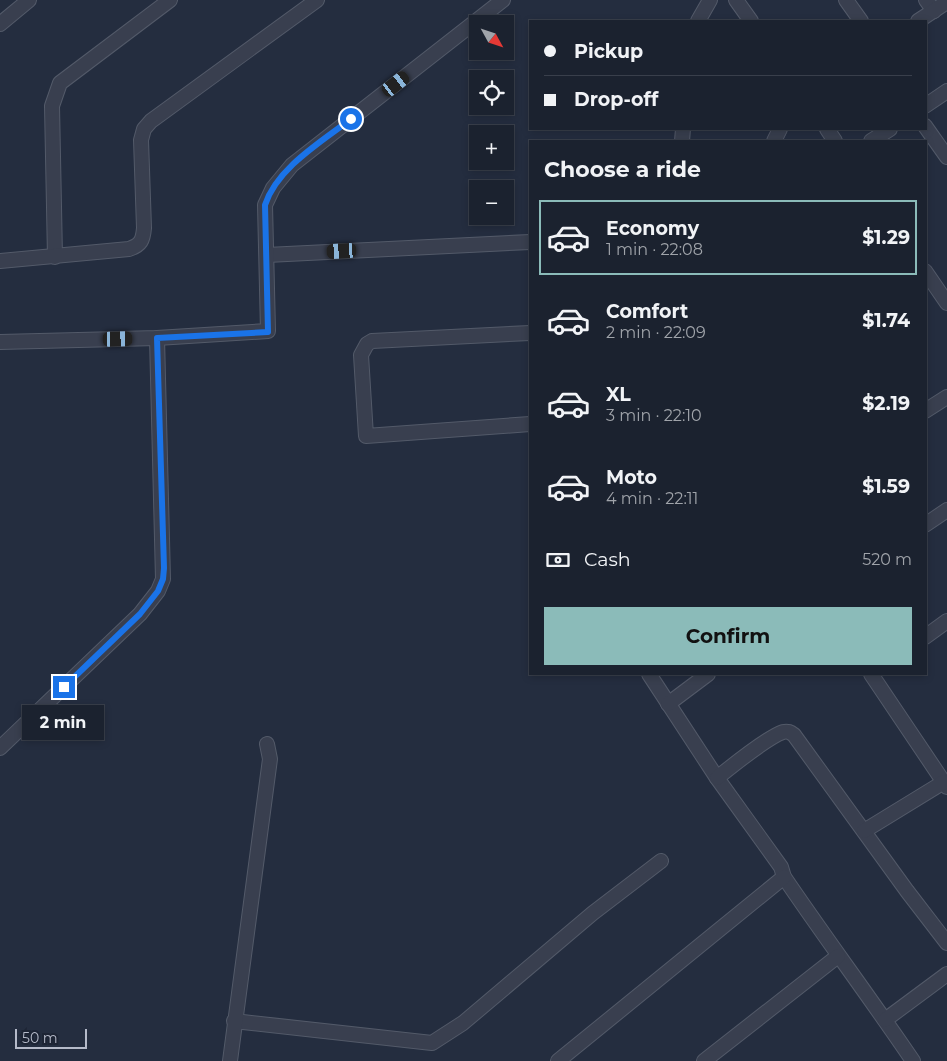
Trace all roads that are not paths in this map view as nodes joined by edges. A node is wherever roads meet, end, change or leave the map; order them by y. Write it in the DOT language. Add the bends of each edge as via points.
graph roads {
  1 [pos="29,0"];
  2 [pos="170,0"];
  3 [pos="317,0"];
  4 [pos="503,0"];
  5 [pos="710,0"];
  6 [pos="736,0"];
  7 [pos="846,0"];
  8 [pos="947,2"];
  9 [pos="930,6"];
  10 [pos="699,20"];
  11 [pos="750,20"];
  12 [pos="860,20"];
  13 [pos="919,20"];
  14 [pos="0,24"];
  15 [pos="947,91"];
  16 [pos="927,105"];
  17 [pos="927,129"];
  18 [pos="888,130"];
  19 [pos="874,140"];
  20 [pos="947,157"];
  21 [pos="529,242"];
  22 [pos="266,255"];
  23 [pos="55,257"];
  24 [pos="0,260"];
  25 [pos="927,274"];
  26 [pos="947,303"];
  27 [pos="529,333"];
  28 [pos="157,338"];
  29 [pos="0,342"];
  30 [pos="947,397"];
  31 [pos="927,410"];
  32 [pos="529,424"];
  33 [pos="947,510"];
  34 [pos="927,524"];
  35 [pos="947,622"];
  36 [pos="927,636"];
  37 [pos="650,675"];
  38 [pos="707,675"];
  39 [pos="873,675"];
  40 [pos="668,704"];
  41 [pos="267,744"];
  42 [pos="0,748"];
  43 [pos="717,778"];
  44 [pos="945,785"];
  45 [pos="864,831"];
  46 [pos="661,861"];
  47 [pos="784,878"];
  48 [pos="947,943"];
  49 [pos="838,956"];
  50 [pos="947,974"];
  51 [pos="234,1020"];
  52 [pos="885,1020"];
  53 [pos="230,1061"];
  54 [pos="558,1061"];
  55 [pos="704,1061"];
  56 [pos="913,1061"];
  1 -- 14 [label="street"];
  2 -- 23 [label="street" via="60,83 55,93 52,106"];
  3 -- 23 [label="street" via="144,129 141,140 144,228 138,246"];
  4 -- 22 [label="street" via="292,165 272,188 265,205"];
  5 -- 10 [label="street"];
  6 -- 11 [label="street"];
  7 -- 12 [label="street"];
  8 -- 9 [label="street"];
  9 -- 13 [label="street"];
  15 -- 16 [label="street"];
  17 -- 20 [label="street"];
  18 -- 19 [label="street"];
  21 -- 22 [label="street"];
  22 -- 28 [label="street" via="268,332"];
  23 -- 24 [label="street"];
  25 -- 26 [label="street"];
  27 -- 32 [label="street" via="372,341 360,355 366,436"];
  28 -- 29 [label="street"];
  28 -- 42 [label="street" via="163,579 140,614"];
  30 -- 31 [label="street"];
  33 -- 34 [label="street"];
  35 -- 36 [label="street"];
  37 -- 40 [label="street"];
  38 -- 40 [label="street"];
  39 -- 44 [label="street"];
  40 -- 43 [label="street"];
  41 -- 51 [label="street" via="270,759"];
  43 -- 45 [label="street" via="768,740 789,732 799,741"];
  43 -- 47 [label="street" via="781,867"];
  44 -- 45 [label="street"];
  45 -- 48 [label="street"];
  46 -- 51 [label="street" via="593,913 463,1023 432,1043"];
  47 -- 49 [label="street"];
  47 -- 54 [label="street"];
  49 -- 52 [label="street"];
  49 -- 55 [label="street"];
  50 -- 52 [label="street"];
  51 -- 53 [label="street"];
  52 -- 56 [label="street"];
}
